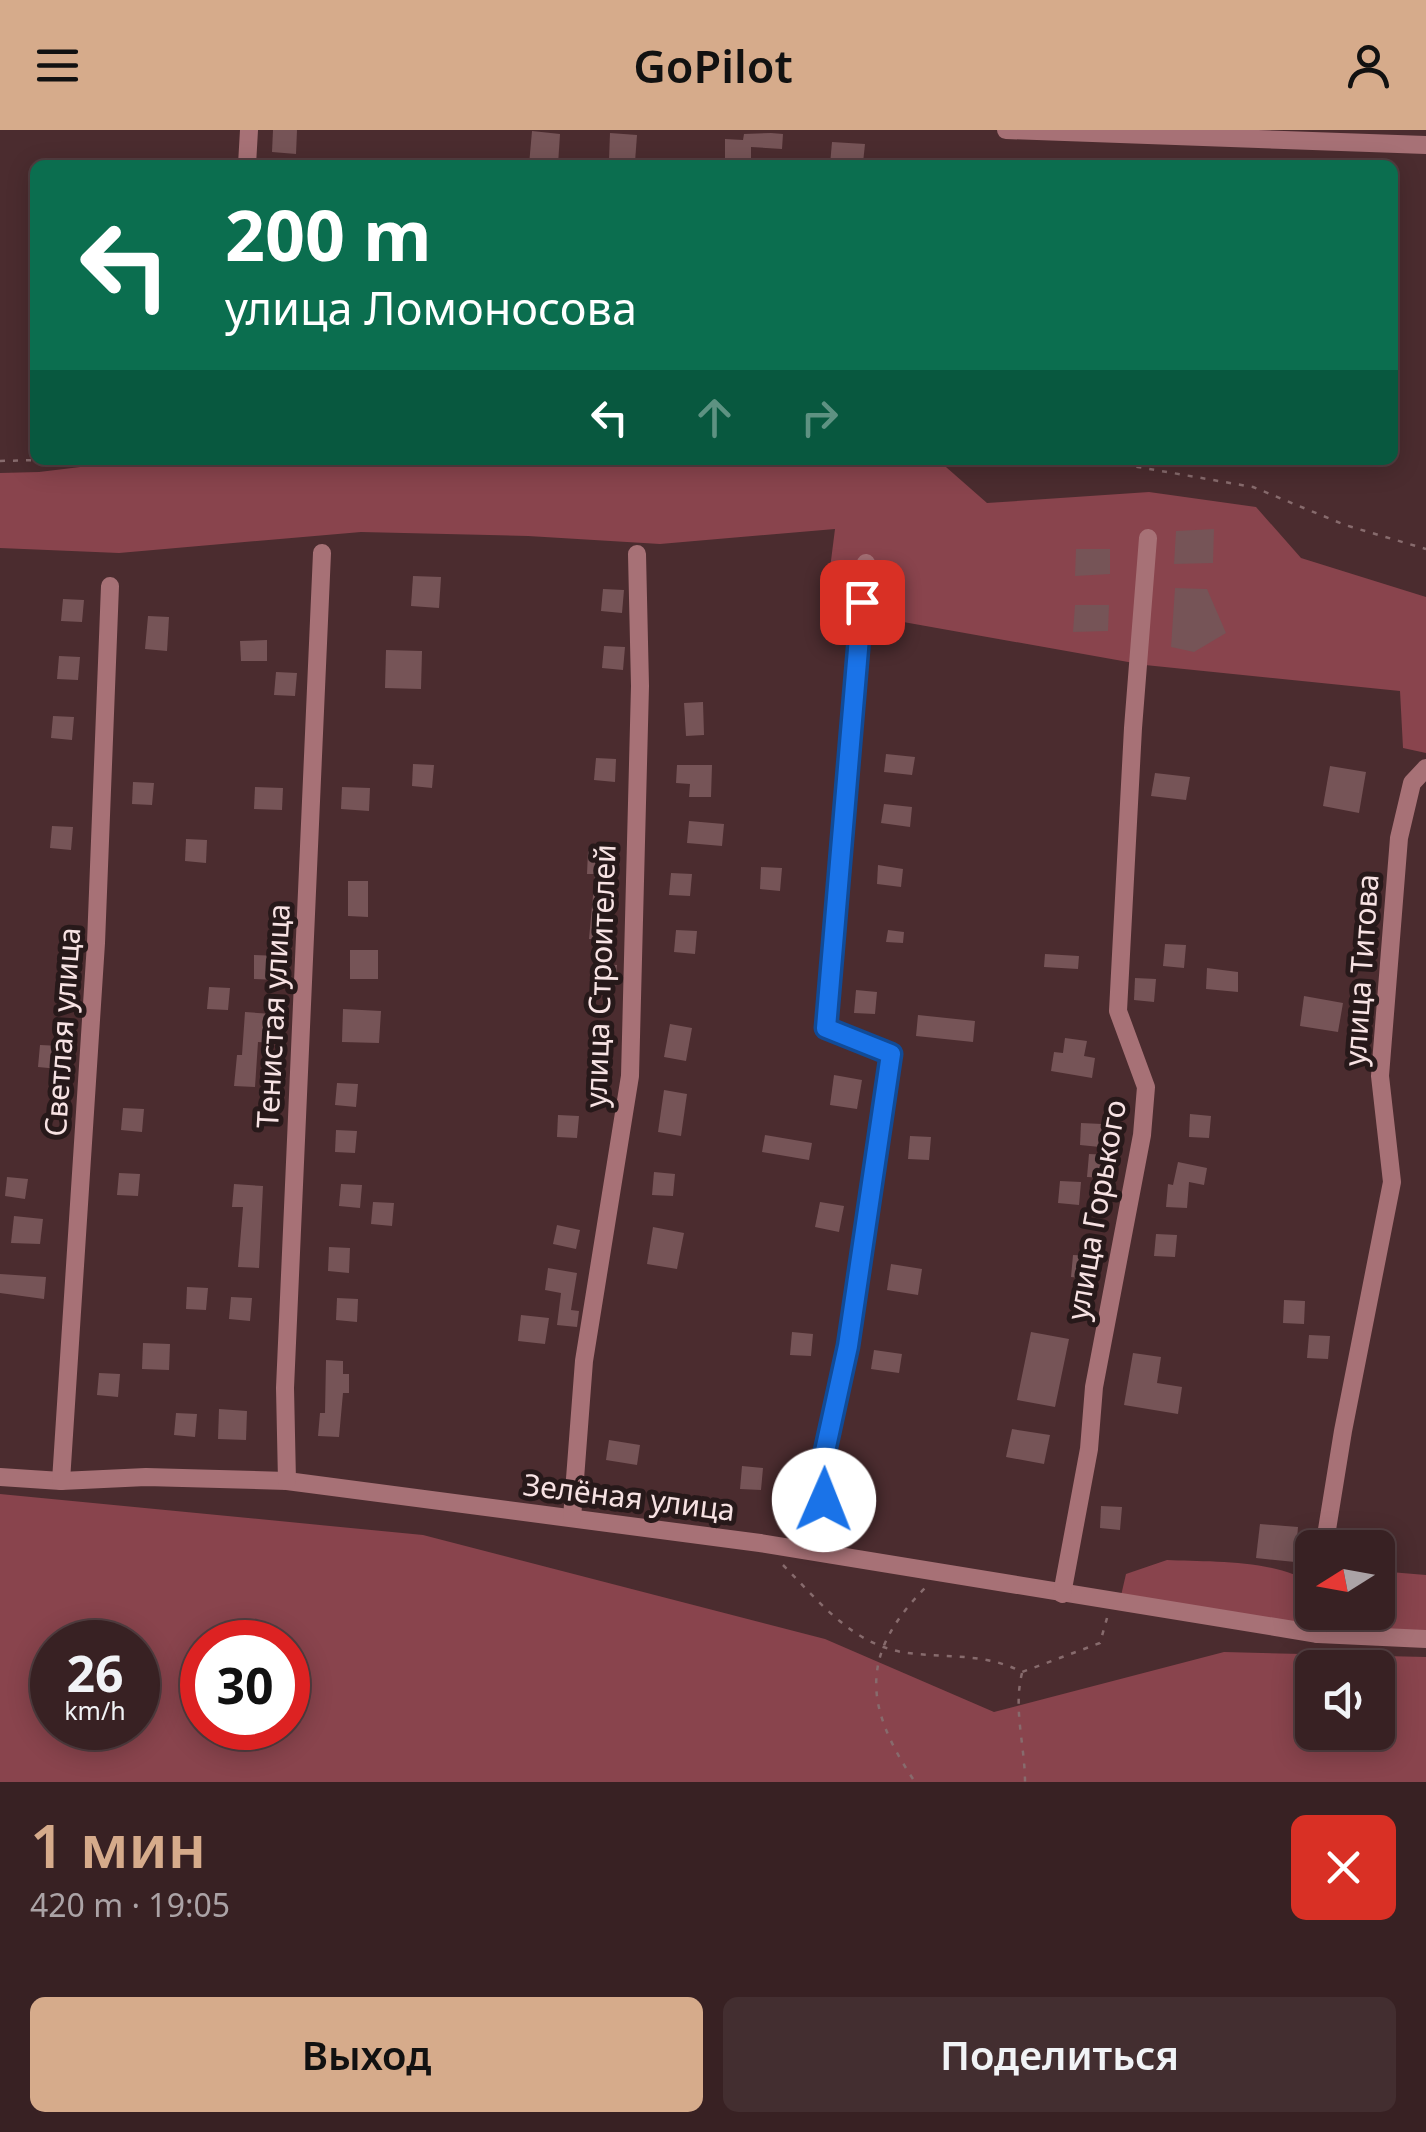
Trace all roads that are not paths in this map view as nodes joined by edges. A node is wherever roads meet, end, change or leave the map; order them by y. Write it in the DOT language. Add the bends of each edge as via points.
graph roads {
  1 [pos="249,130"];
  2 [pos="1006,130"];
  3 [pos="1426,145"];
  4 [pos="248,160"];
  5 [pos="1148,538"];
  6 [pos="322,553"];
  7 [pos="637,554"];
  8 [pos="866,564"];
  9 [pos="110,586"];
  10 [pos="1426,768"];
  11 [pos="0,1477"];
  12 [pos="61,1481"];
  13 [pos="286,1481"];
  14 [pos="572,1518"];
  15 [pos="1327,1530"];
  16 [pos="832,1554"];
  17 [pos="1062,1594"];
  18 [pos="1318,1630"];
  19 [pos="1318,1634"];
  20 [pos="1426,1639"];
  1 -- 4 [label="street"];
  2 -- 3 [label="street"];
  5 -- 17 [label="street, улица Горького" via="1118,1011 1146,1087"];
  6 -- 13 [label="street, Тенистая улица"];
  7 -- 14 [label="street, улица Строителей" via="630,1076 584,1361"];
  8 -- 16 [label="street" via="826,1028 891,1054 848,1346 820,1474"];
  9 -- 12 [label="street, Светлая улица" via="96,943"];
  10 -- 15 [label="street, улица Титова" via="1412,783 1397,858 1380,1076 1392,1182"];
  11 -- 12 [label="street, Зелёная улица"];
  12 -- 13 [label="street, Зелёная улица"];
  13 -- 14 [label="street, Зелёная улица"];
  14 -- 16 [label="street, Зелёная улица"];
  16 -- 17 [label="street, Зелёная улица"];
  17 -- 19 [label="street, Зелёная улица"];
  18 -- 19 [label="street"];
  19 -- 20 [label="street, Зелёная улица"];
}
